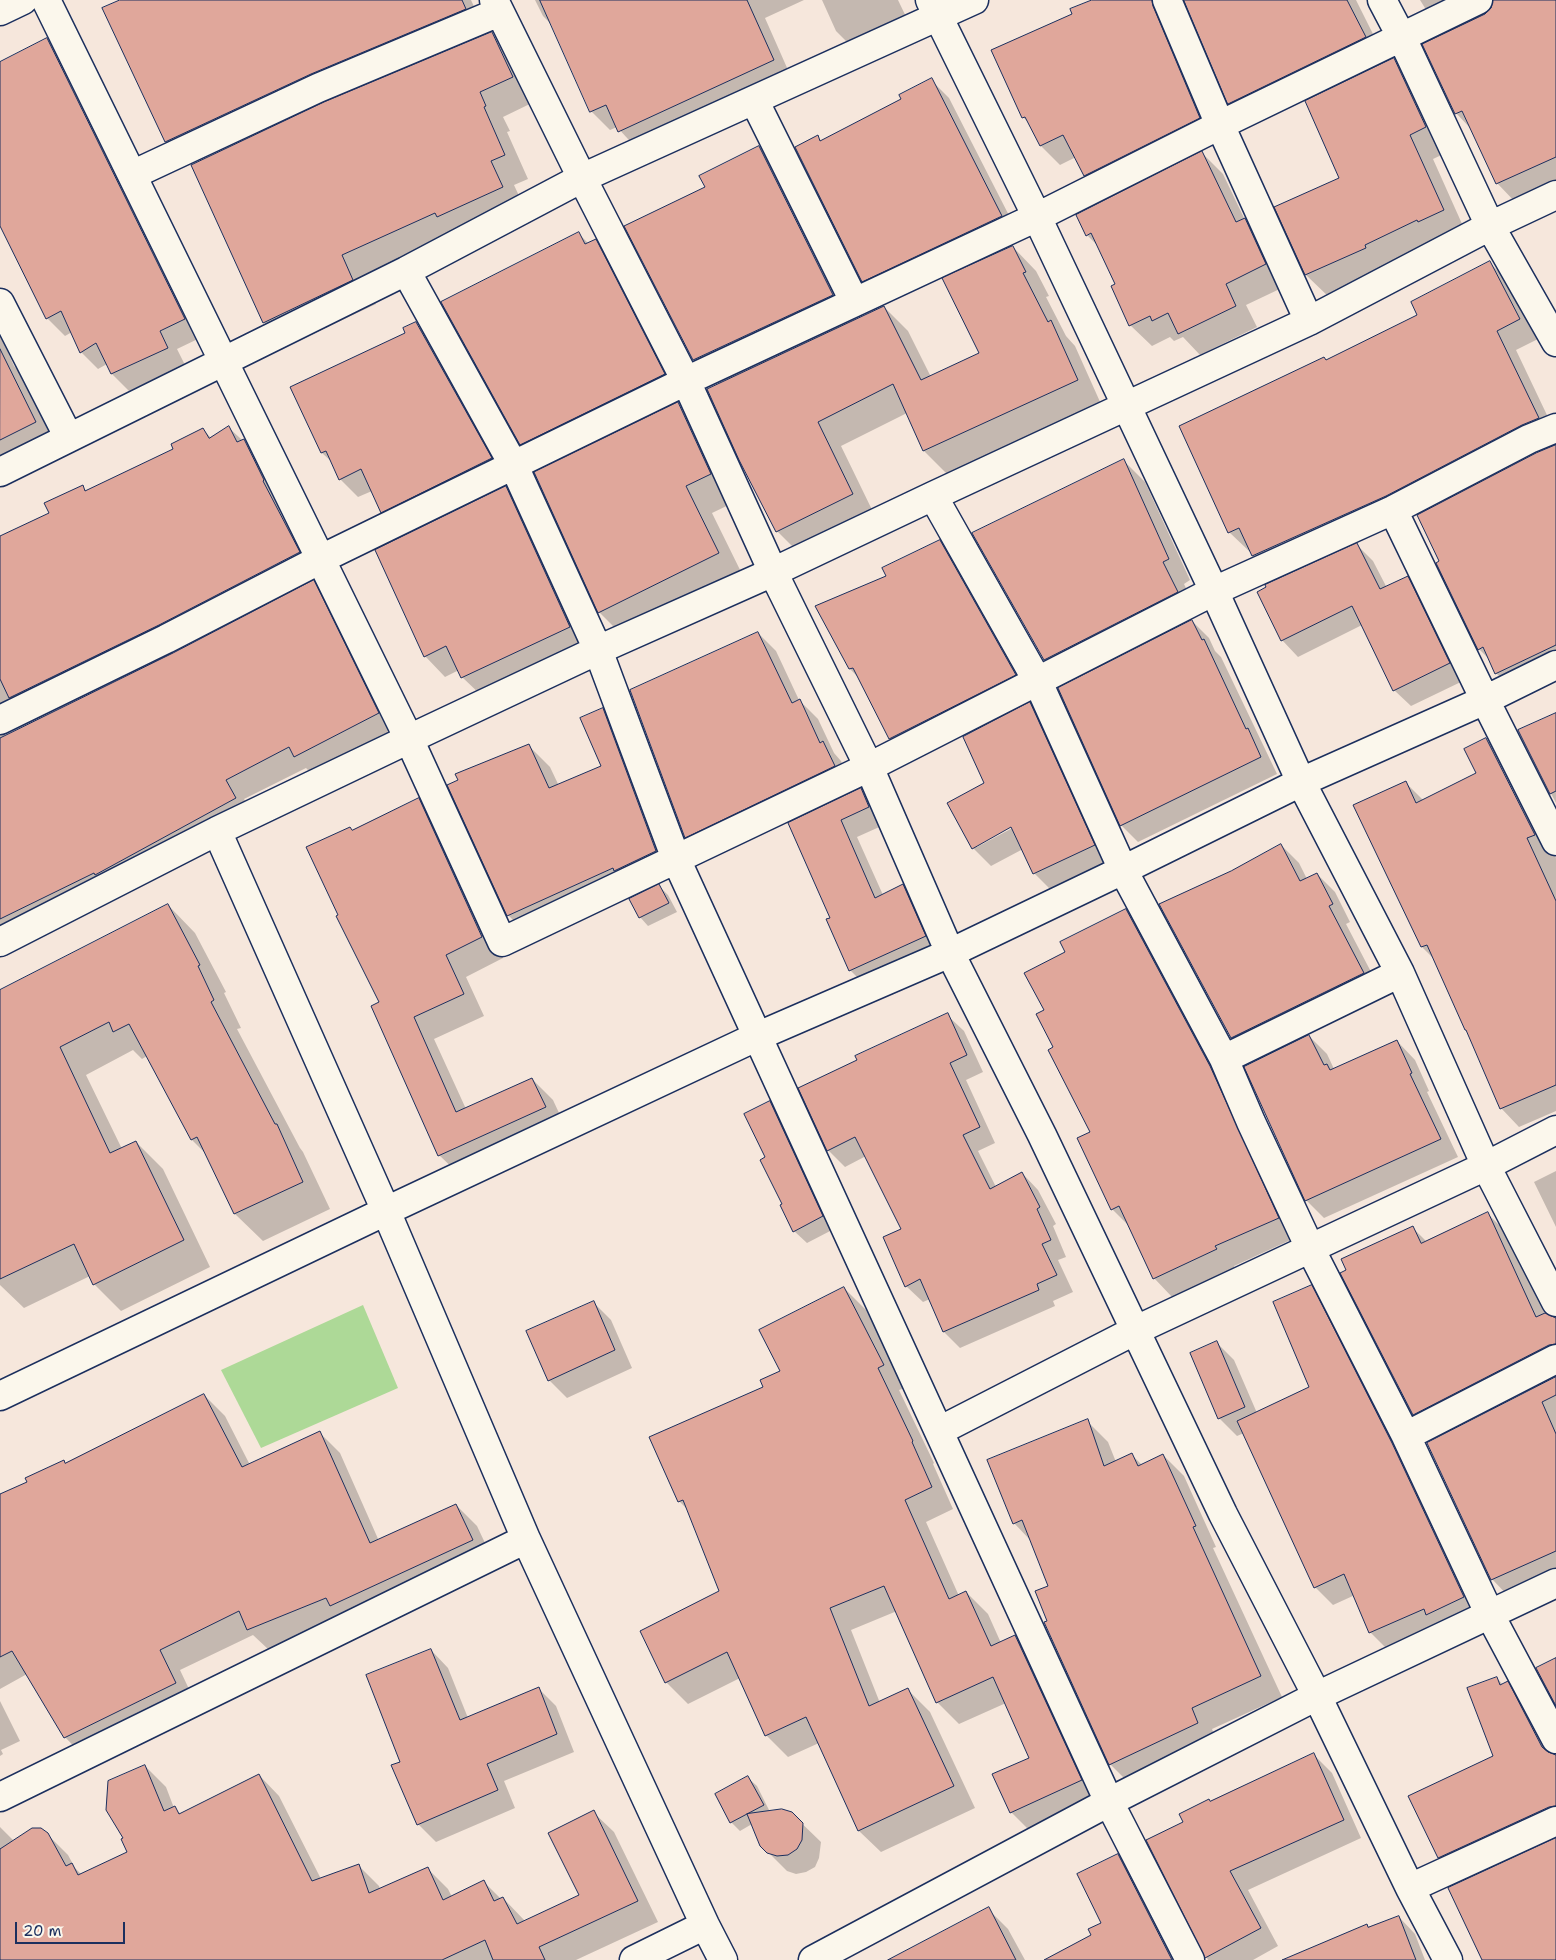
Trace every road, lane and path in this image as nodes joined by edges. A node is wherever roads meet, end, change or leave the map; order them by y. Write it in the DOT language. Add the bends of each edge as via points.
graph roads {
  1 [pos="23,0"];
  2 [pos="46,0"];
  3 [pos="974,0"];
  4 [pos="1167,0"];
  5 [pos="1382,0"];
  6 [pos="1478,0"];
  7 [pos="496,6"];
  8 [pos="934,9"];
  9 [pos="0,10"];
  10 [pos="1402,38"];
  11 [pos="754,100"];
  12 [pos="1220,125"];
  13 [pos="132,175"];
  14 [pos="582,178"];
  15 [pos="1556,195"];
  16 [pos="1038,217"];
  17 [pos="1490,226"];
  18 [pos="406,271"];
  19 [pos="854,301"];
  20 [pos="0,303"];
  21 [pos="1308,321"];
  22 [pos="1556,342"];
  23 [pos="224,361"];
  24 [pos="686,381"];
  25 [pos="1126,407"];
  26 [pos="1556,428"];
  27 [pos="68,436"];
  28 [pos="514,466"];
  29 [pos="0,472"];
  30 [pos="933,496"];
  31 [pos="1394,510"];
  32 [pos="321,559"];
  33 [pos="773,572"];
  34 [pos="1214,591"];
  35 [pos="598,650"];
  36 [pos="1556,665"];
  37 [pos="1038,682"];
  38 [pos="1485,700"];
  39 [pos="0,720"];
  40 [pos="409,740"];
  41 [pos="869,766"];
  42 [pos="1301,782"];
  43 [pos="216,831"];
  44 [pos="1556,841"];
  45 [pos="676,858"];
  46 [pos="1123,870"];
  47 [pos="0,942"];
  48 [pos="950,953"];
  49 [pos="1400,973"];
  50 [pos="756,1037"];
  51 [pos="1224,1059"];
  52 [pos="1556,1130"];
  53 [pos="1486,1166"];
  54 [pos="386,1211"];
  55 [pos="1310,1248"];
  56 [pos="1556,1302"];
  57 [pos="1134,1330"];
  58 [pos="1556,1359"];
  59 [pos="0,1396"];
  60 [pos="939,1431"];
  61 [pos="1406,1436"];
  62 [pos="526,1539"];
  63 [pos="1556,1583"];
  64 [pos="1490,1615"];
  65 [pos="1317,1696"];
  66 [pos="1556,1739"];
  67 [pos="0,1797"];
  68 [pos="1109,1802"];
  69 [pos="1556,1821"];
  70 [pos="1410,1888"];
  71 [pos="705,1925"];
  72 [pos="634,1960"];
  73 [pos="723,1960"];
  74 [pos="813,1960"];
  75 [pos="1190,1960"];
  76 [pos="1448,1960"];
  1 -- 9 [label="street"];
  2 -- 13 [label="street"];
  3 -- 8 [label="street"];
  4 -- 12 [label="street"];
  5 -- 10 [label="street"];
  6 -- 10 [label="street"];
  7 -- 13 [label="street"];
  7 -- 14 [label="street"];
  8 -- 11 [label="street"];
  8 -- 16 [label="street"];
  10 -- 12 [label="street"];
  10 -- 17 [label="street"];
  11 -- 14 [label="street"];
  11 -- 19 [label="street"];
  12 -- 16 [label="street"];
  12 -- 21 [label="street"];
  13 -- 23 [label="street"];
  14 -- 18 [label="street"];
  14 -- 24 [label="street"];
  15 -- 17 [label="street"];
  16 -- 19 [label="street"];
  16 -- 25 [label="street"];
  17 -- 21 [label="street"];
  17 -- 22 [label="street"];
  18 -- 23 [label="street"];
  18 -- 28 [label="street"];
  19 -- 24 [label="street"];
  20 -- 27 [label="street"];
  21 -- 25 [label="street"];
  23 -- 27 [label="street"];
  23 -- 32 [label="street"];
  24 -- 28 [label="street"];
  24 -- 33 [label="street"];
  25 -- 30 [label="street"];
  25 -- 34 [label="street"];
  26 -- 31 [label="street"];
  27 -- 29 [label="street"];
  28 -- 32 [label="street"];
  28 -- 35 [label="street"];
  30 -- 33 [label="street"];
  30 -- 37 [label="street"];
  31 -- 34 [label="street"];
  31 -- 38 [label="street"];
  32 -- 39 [label="street"];
  32 -- 40 [label="street"];
  33 -- 35 [label="street"];
  33 -- 41 [label="street"];
  34 -- 37 [label="street"];
  34 -- 42 [label="street"];
  35 -- 40 [label="street"];
  35 -- 45 [label="street"];
  36 -- 38 [label="street"];
  37 -- 41 [label="street"];
  37 -- 46 [label="street"];
  38 -- 42 [label="street"];
  38 -- 44 [label="street"];
  40 -- 43 [label="street"];
  40 -- 45 [label="street" via="502,942"];
  41 -- 45 [label="street"];
  41 -- 48 [label="street"];
  42 -- 46 [label="street"];
  42 -- 49 [label="street"];
  43 -- 47 [label="street"];
  43 -- 54 [label="street"];
  45 -- 50 [label="street"];
  46 -- 48 [label="street"];
  46 -- 51 [label="street"];
  48 -- 50 [label="street"];
  48 -- 57 [label="street" via="1042,1135"];
  49 -- 51 [label="street"];
  49 -- 53 [label="street"];
  50 -- 54 [label="street"];
  50 -- 60 [label="street"];
  51 -- 55 [label="street"];
  52 -- 53 [label="street"];
  53 -- 55 [label="street"];
  53 -- 56 [label="street"];
  54 -- 59 [label="street"];
  54 -- 62 [label="street"];
  55 -- 57 [label="street"];
  55 -- 61 [label="street"];
  57 -- 60 [label="street"];
  57 -- 65 [label="street" via="1222,1514"];
  58 -- 61 [label="street"];
  60 -- 68 [label="street"];
  61 -- 64 [label="street"];
  62 -- 67 [label="street"];
  62 -- 71 [label="street"];
  63 -- 64 [label="street"];
  64 -- 65 [label="street"];
  64 -- 66 [label="street"];
  65 -- 68 [label="street"];
  65 -- 70 [label="street"];
  68 -- 74 [label="street"];
  68 -- 75 [label="street"];
  69 -- 70 [label="street"];
  70 -- 76 [label="street"];
  71 -- 72 [label="street"];
  71 -- 73 [label="street"];
}
